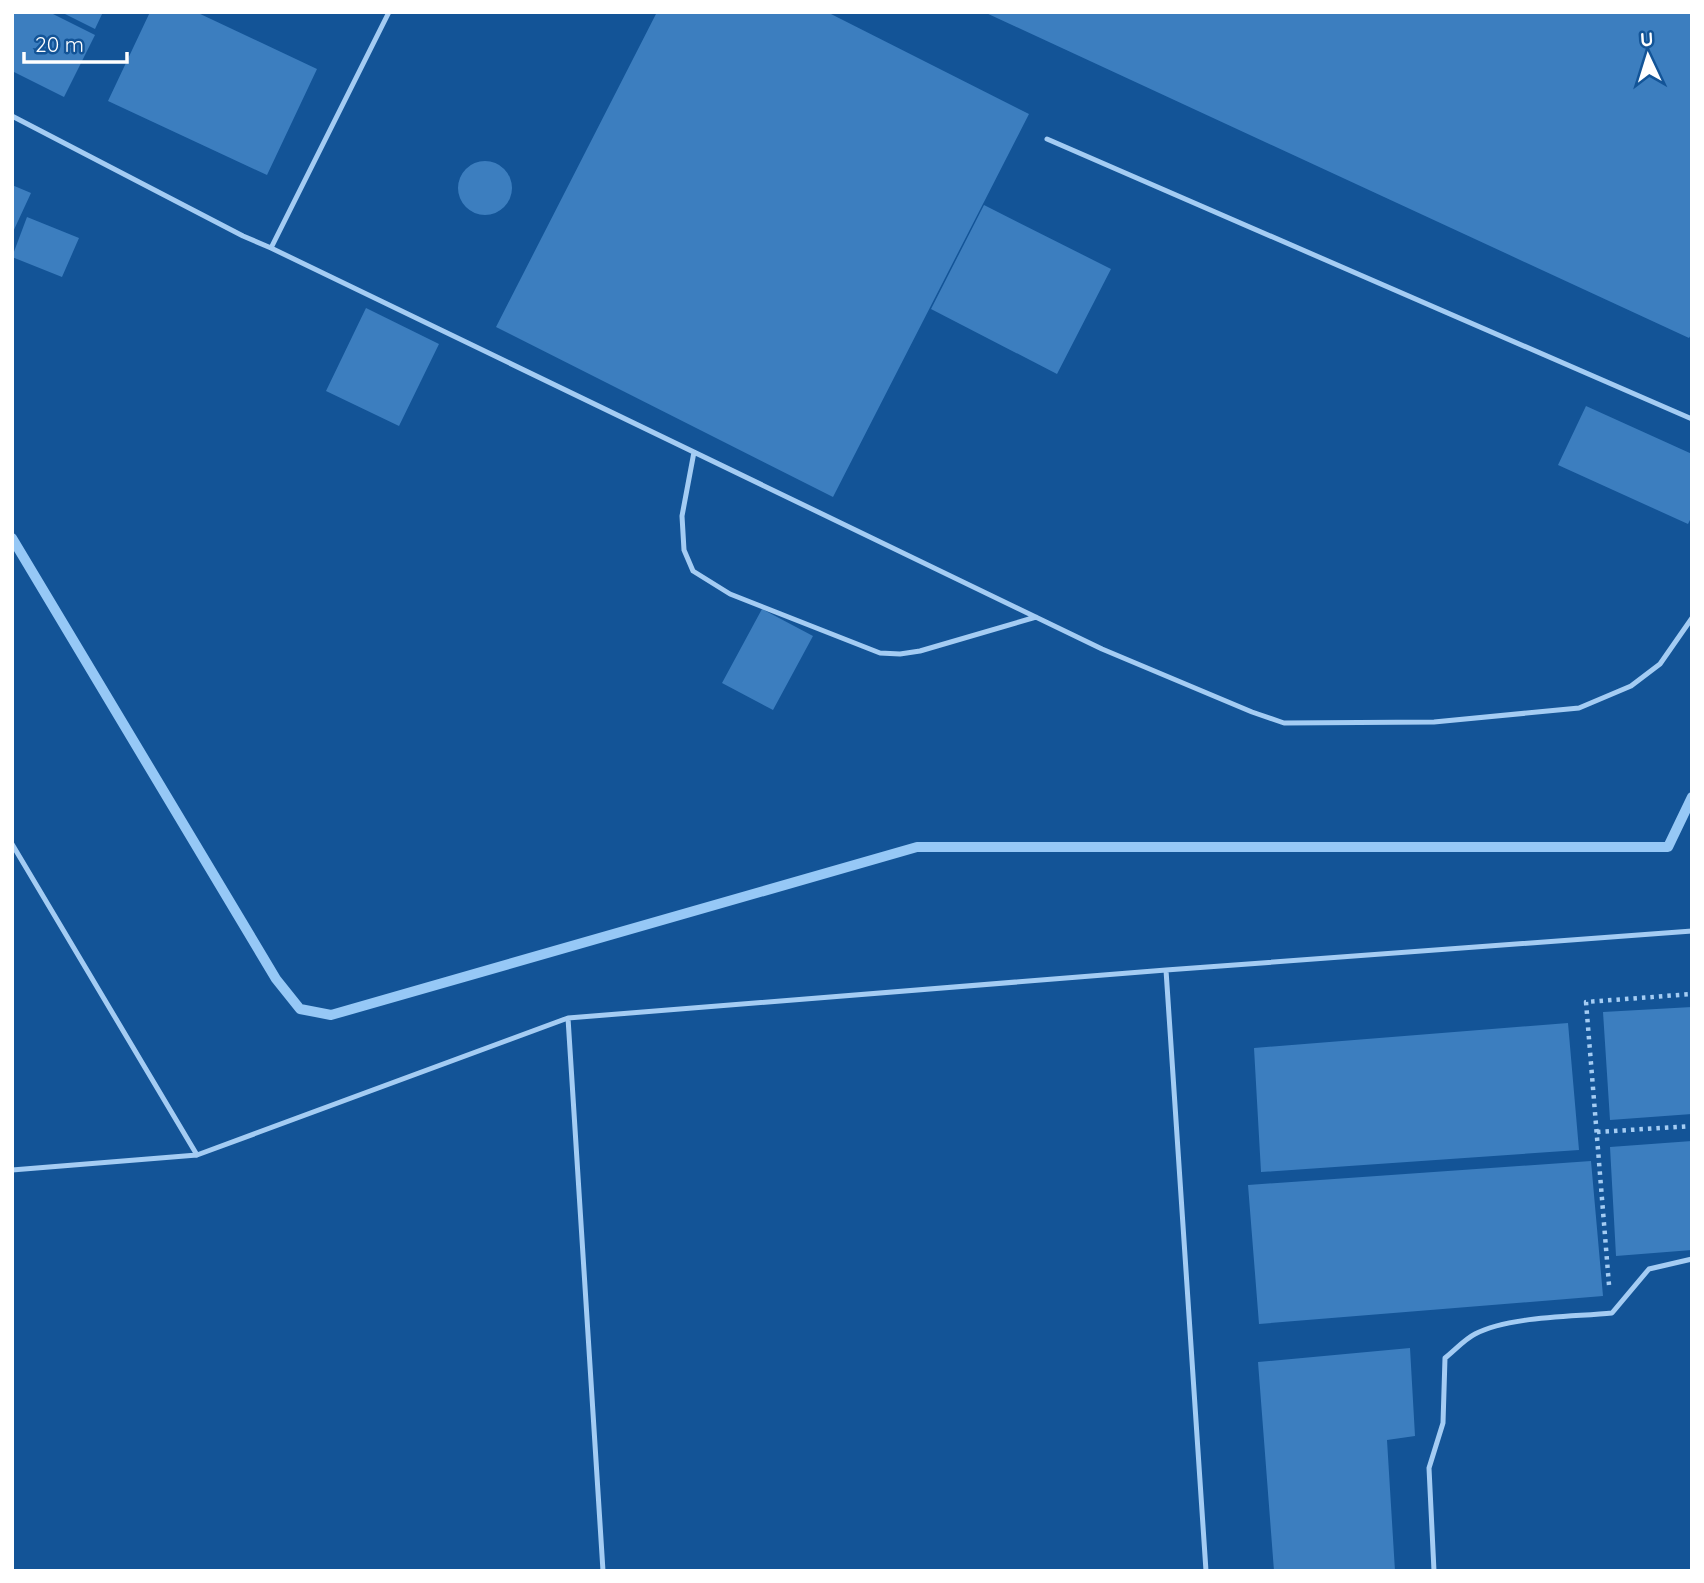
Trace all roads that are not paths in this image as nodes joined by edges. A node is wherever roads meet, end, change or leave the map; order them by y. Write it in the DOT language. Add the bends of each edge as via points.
graph roads {
  1 [pos="389,12"];
  2 [pos="12,116"];
  3 [pos="1047,139"];
  4 [pos="271,248"];
  5 [pos="1692,419"];
  6 [pos="694,452"];
  7 [pos="1036,617"];
  8 [pos="1692,618"];
  9 [pos="12,844"];
  10 [pos="1692,931"];
  11 [pos="1166,970"];
  12 [pos="568,1018"];
  13 [pos="197,1155"];
  14 [pos="12,1170"];
  15 [pos="1692,1259"];
  16 [pos="603,1571"];
  17 [pos="1206,1571"];
  18 [pos="1434,1571"];
  1 -- 4 [label="lane"];
  2 -- 4 [label="lane"];
  3 -- 5 [label="lane"];
  4 -- 6 [label="lane"];
  6 -- 7 [label="lane"];
  6 -- 7 [label="lane" via="681,516 684,550 693,571 730,594 880,653 920,651"];
  7 -- 8 [label="lane" via="1284,723 1360,724 1579,708 1631,686 1660,664"];
  9 -- 13 [label="lane"];
  10 -- 11 [label="lane"];
  11 -- 12 [label="lane"];
  11 -- 17 [label="lane"];
  12 -- 13 [label="lane"];
  12 -- 16 [label="lane"];
  13 -- 14 [label="lane"];
  15 -- 18 [label="lane" via="1649,1269 1612,1314 1501,1325 1474,1334 1445,1358 1443,1423 1429,1468"];
}
